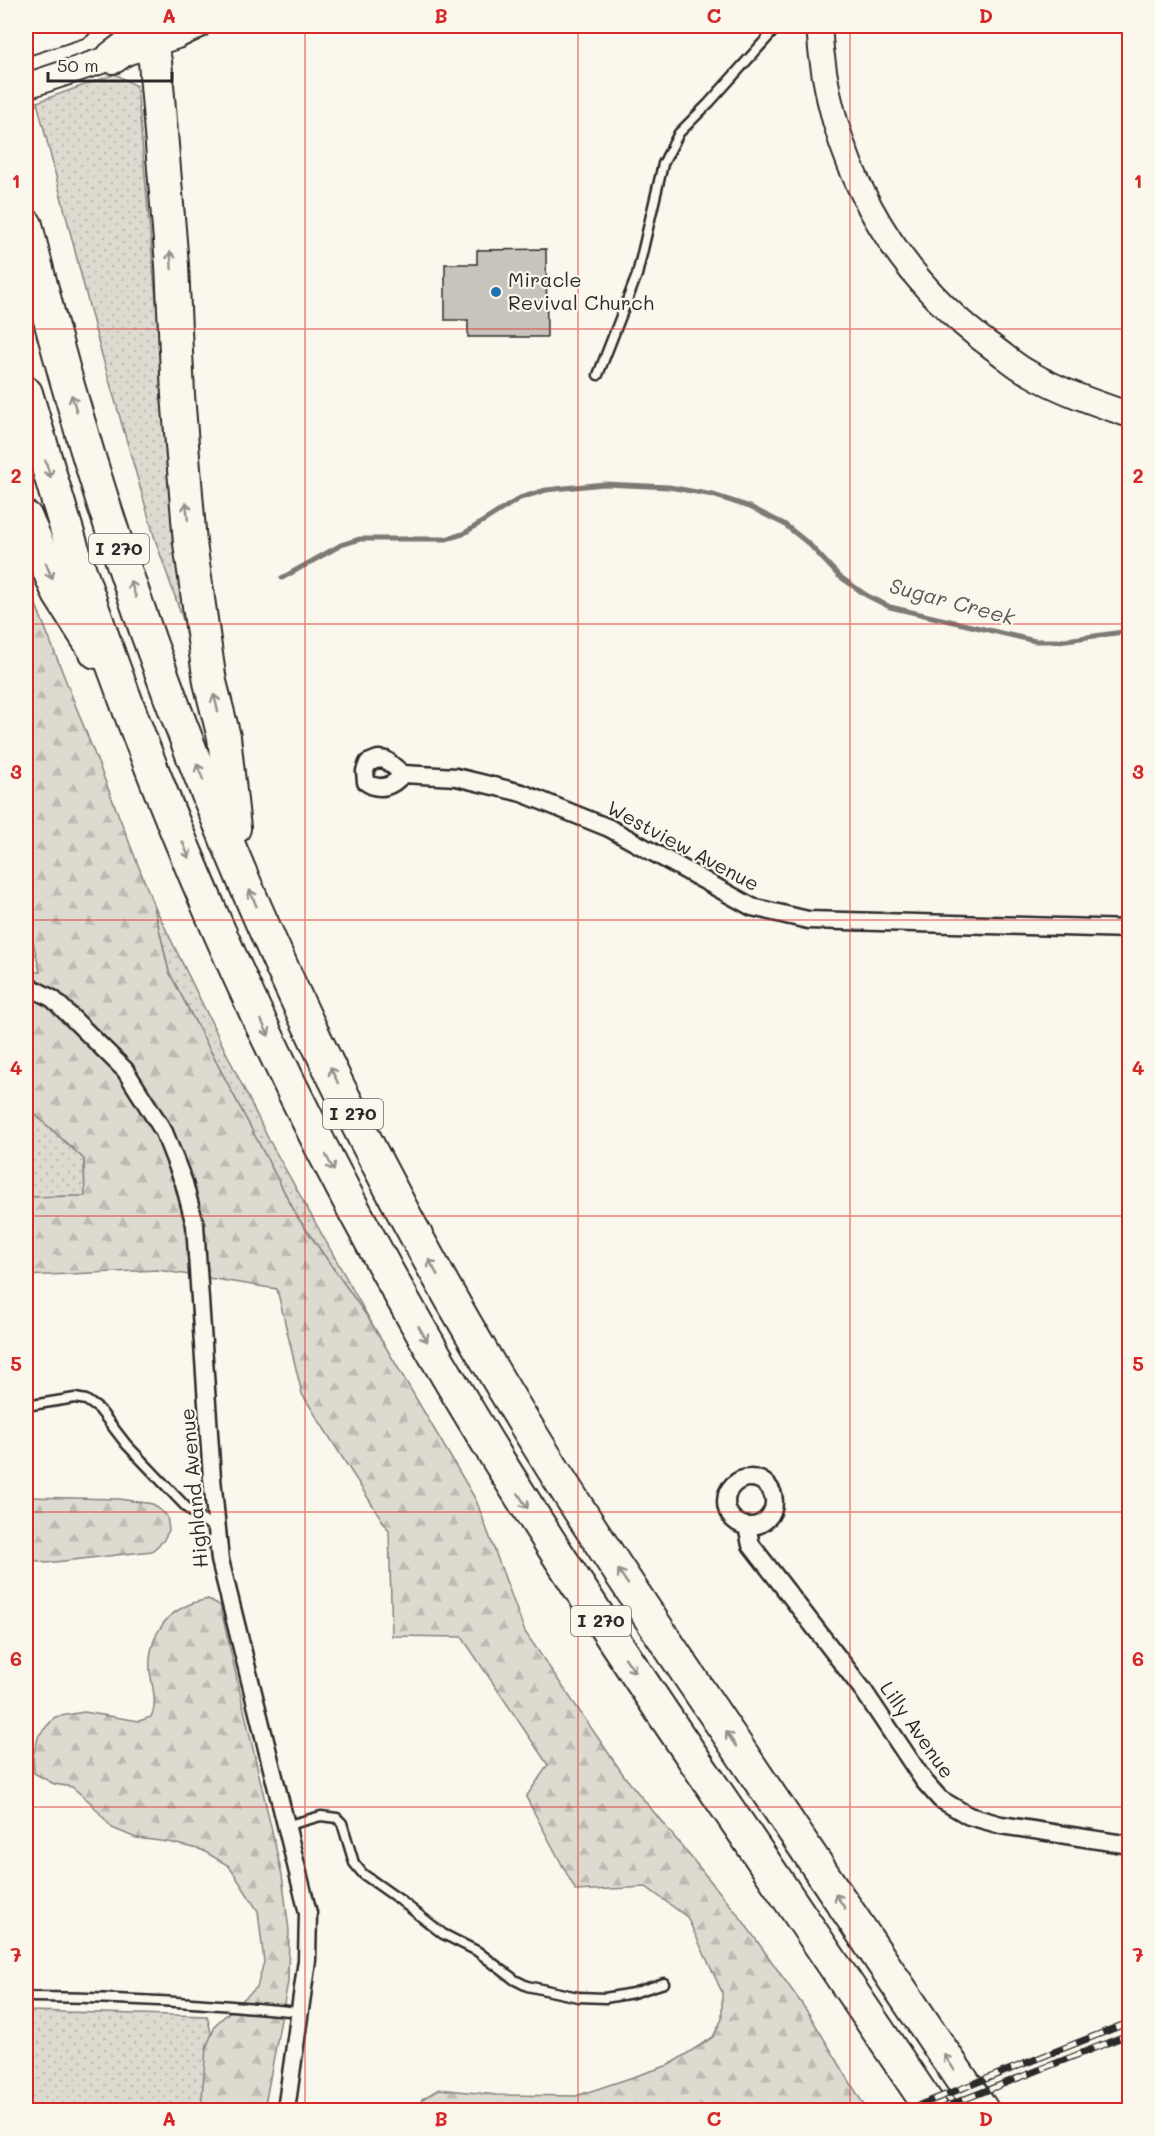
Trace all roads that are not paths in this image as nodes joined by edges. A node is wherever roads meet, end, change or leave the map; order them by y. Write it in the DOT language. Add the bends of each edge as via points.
graph roads {
  1 [pos="198,26"];
  2 [pos="778,26"];
  3 [pos="819,26"];
  4 [pos="74,27"];
  5 [pos="142,32"];
  6 [pos="26,43"];
  7 [pos="113,57"];
  8 [pos="26,86"];
  9 [pos="26,225"];
  10 [pos="598,375"];
  11 [pos="26,393"];
  12 [pos="1130,415"];
  13 [pos="26,518"];
  14 [pos="126,698"];
  15 [pos="403,774"];
  16 [pos="238,865"];
  17 [pos="1130,928"];
  18 [pos="26,985"];
  19 [pos="26,1406"];
  20 [pos="747,1526"];
  21 [pos="217,1532"];
  22 [pos="285,1826"];
  23 [pos="1130,1845"];
  24 [pos="664,1983"];
  25 [pos="26,1997"];
  26 [pos="299,2012"];
  27 [pos="286,2110"];
  28 [pos="932,2110"];
  29 [pos="982,2110"];
  1 -- 5 [label="main road"];
  2 -- 10 [label="lane" via="679,133 663,164 637,275"];
  3 -- 12 [label="main road" via="839,138 868,207 900,258 969,330 1028,373"];
  4 -- 6 [label="main road"];
  5 -- 7 [label="highway"];
  16 -- 5 [label="highway, one-way" via="224,737 210,682 190,543 157,81"];
  7 -- 8 [label="main road"];
  16 -- 9 [label="highway, I 270, one-way" via="172,700 113,532 61,361"];
  11 -- 14 [label="highway, I 270, one-way" via="76,557"];
  13 -- 14 [label="highway, one-way" via="59,594"];
  14 -- 28 [label="highway, I 270, one-way" via="215,919 298,1100 429,1346 572,1577"];
  15 -- 17 [label="street, Westview Avenue" via="456,777 522,793 609,828 752,908 808,920"];
  29 -- 16 [label="highway, I 270, one-way" via="524,1424 435,1270 351,1111"];
  18 -- 21 [label="street, Highland Avenue" via="53,999 124,1070 165,1132 184,1183 195,1225"];
  19 -- 21 [label="lane" via="75,1398 86,1400 99,1409 126,1444 188,1509"];
  20 -- 23 [label="street, Lilly Avenue" via="751,1545 863,1690 940,1799 969,1816 1001,1824"];
  21 -- 22 [label="street, Highland Avenue" via="220,1560"];
  22 -- 24 [label="lane" via="321,1816 337,1818 354,1863 363,1874 443,1934 477,1951 527,1986 578,1997 605,1998"];
  22 -- 26 [label="street, Highland Avenue" via="308,1913 307,1960"];
  25 -- 26 [label="lane" via="218,2004"];
  26 -- 27 [label="street, Highland Avenue"];
}
